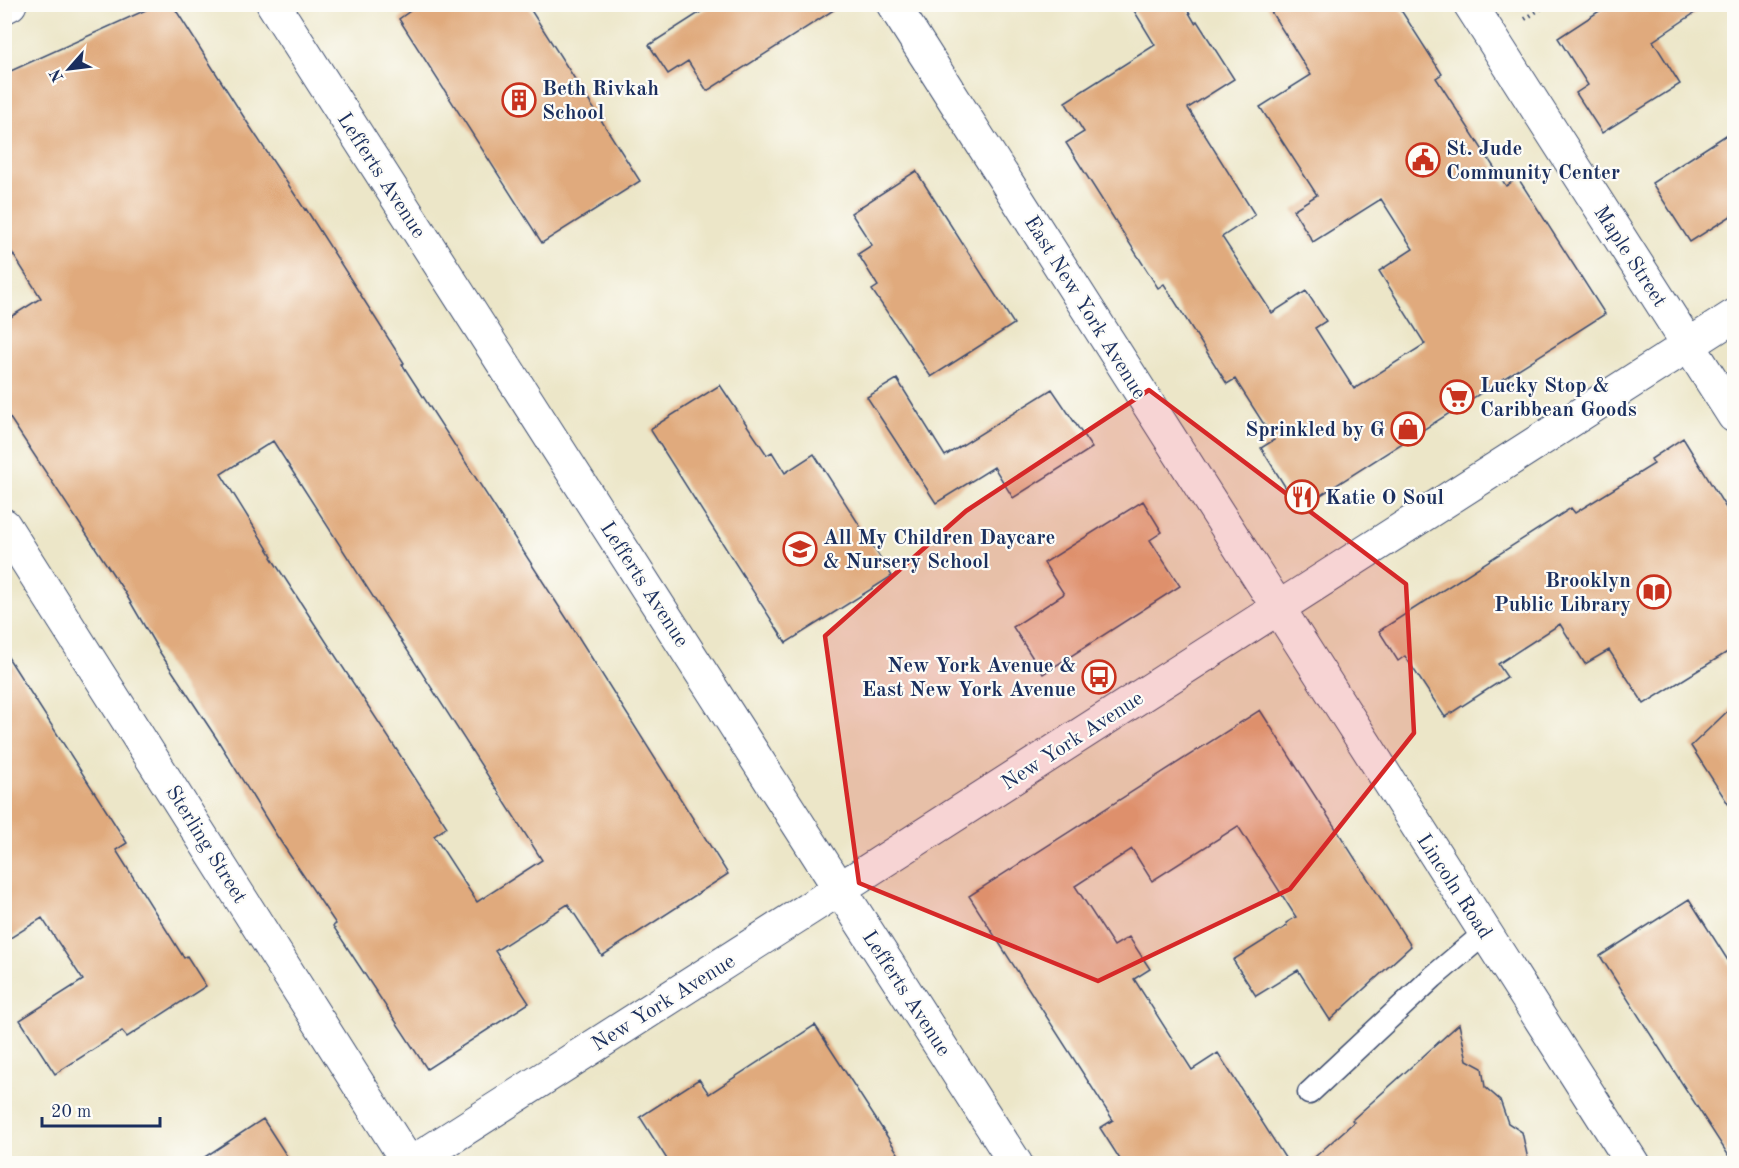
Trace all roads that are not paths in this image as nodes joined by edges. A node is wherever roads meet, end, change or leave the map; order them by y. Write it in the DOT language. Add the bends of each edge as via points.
graph roads {
  1 [pos="10,4"];
  2 [pos="273,4"];
  3 [pos="893,4"];
  4 [pos="1470,4"];
  5 [pos="4,7"];
  6 [pos="1734,316"];
  7 [pos="1689,345"];
  8 [pos="1734,416"];
  9 [pos="4,525"];
  10 [pos="1278,609"];
  11 [pos="840,889"];
  12 [pos="1485,933"];
  13 [pos="1309,1093"];
  14 [pos="410,1164"];
  15 [pos="1016,1164"];
  16 [pos="1633,1164"];
  1 -- 5 [label="street"];
  2 -- 11 [label="street, Lefferts Avenue"];
  3 -- 10 [label="street, East New York Avenue"];
  4 -- 7 [label="street, Maple Street"];
  6 -- 7 [label="street, New York Avenue"];
  7 -- 8 [label="street, Maple Street"];
  7 -- 10 [label="street, New York Avenue"];
  9 -- 14 [label="street, Sterling Street"];
  10 -- 11 [label="street, New York Avenue"];
  10 -- 12 [label="street, Lincoln Road"];
  11 -- 14 [label="street, New York Avenue"];
  11 -- 15 [label="street, Lefferts Avenue"];
  12 -- 13 [label="lane"];
  12 -- 16 [label="street, Lincoln Road"];
}
